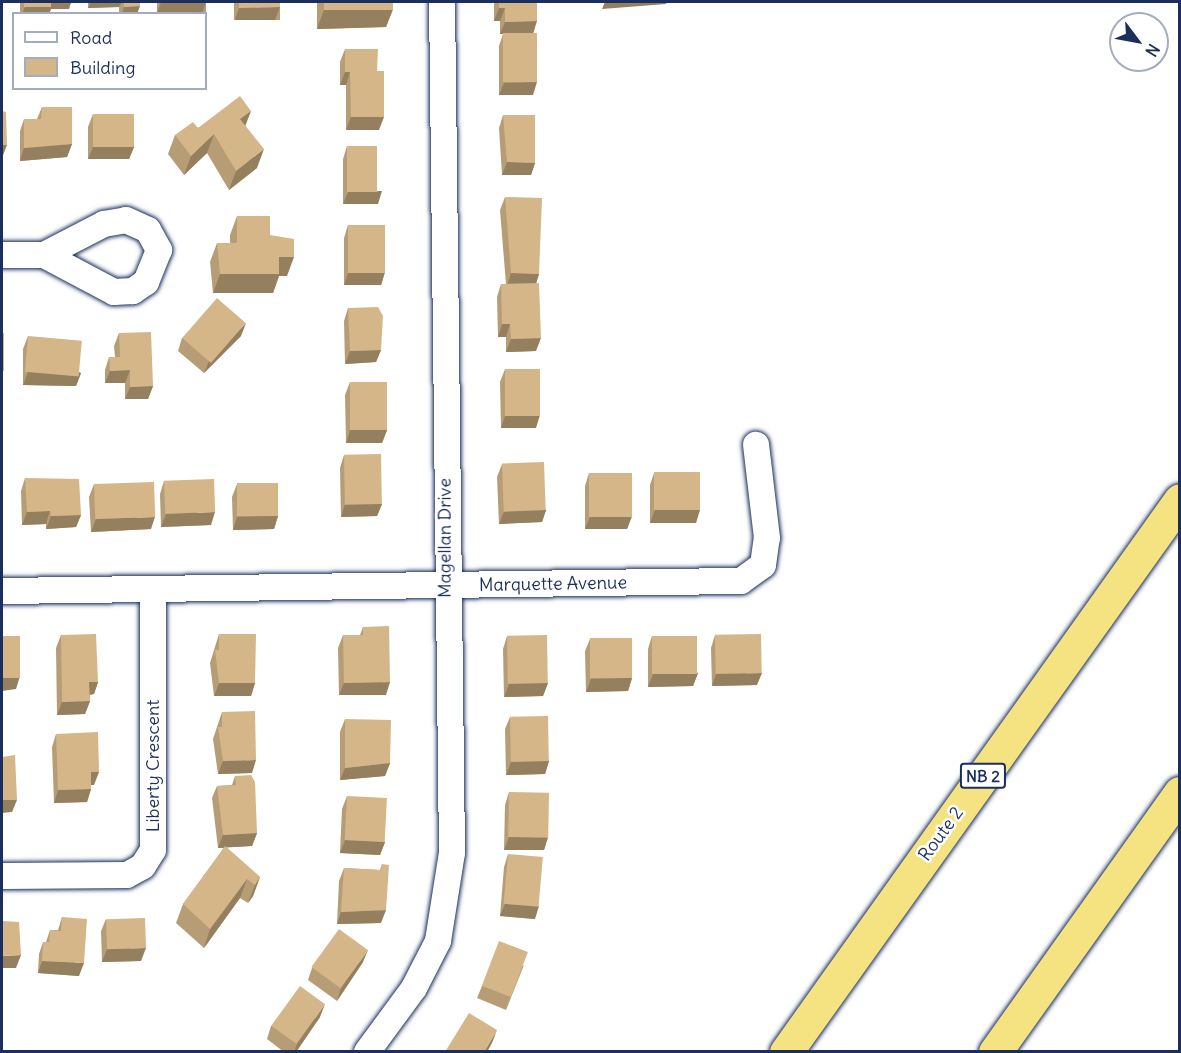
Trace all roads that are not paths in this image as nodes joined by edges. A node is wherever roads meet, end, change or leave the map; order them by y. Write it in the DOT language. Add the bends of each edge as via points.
graph roads {
  1 [pos="442,2"];
  2 [pos="2,255"];
  3 [pos="44,255"];
  4 [pos="756,445"];
  5 [pos="1179,500"];
  6 [pos="445,586"];
  7 [pos="2,591"];
  8 [pos="153,591"];
  9 [pos="1179,794"];
  10 [pos="2,876"];
  11 [pos="367,1052"];
  12 [pos="786,1052"];
  13 [pos="995,1052"];
  1 -- 6 [label="street, Magellan Drive"];
  2 -- 3 [label="street"];
  4 -- 6 [label="street, Marquette Avenue" via="767,538 763,565 741,581"];
  5 -- 12 [label="highway, Route 2 / NB 2"];
  6 -- 8 [label="street, Marquette Avenue"];
  6 -- 11 [label="street, Magellan Drive" via="448,889 438,940 414,988"];
  7 -- 8 [label="street, Marquette Avenue"];
  8 -- 10 [label="street, Liberty Crescent" via="153,850 143,866 127,875"];
  9 -- 13 [label="highway"];
}
